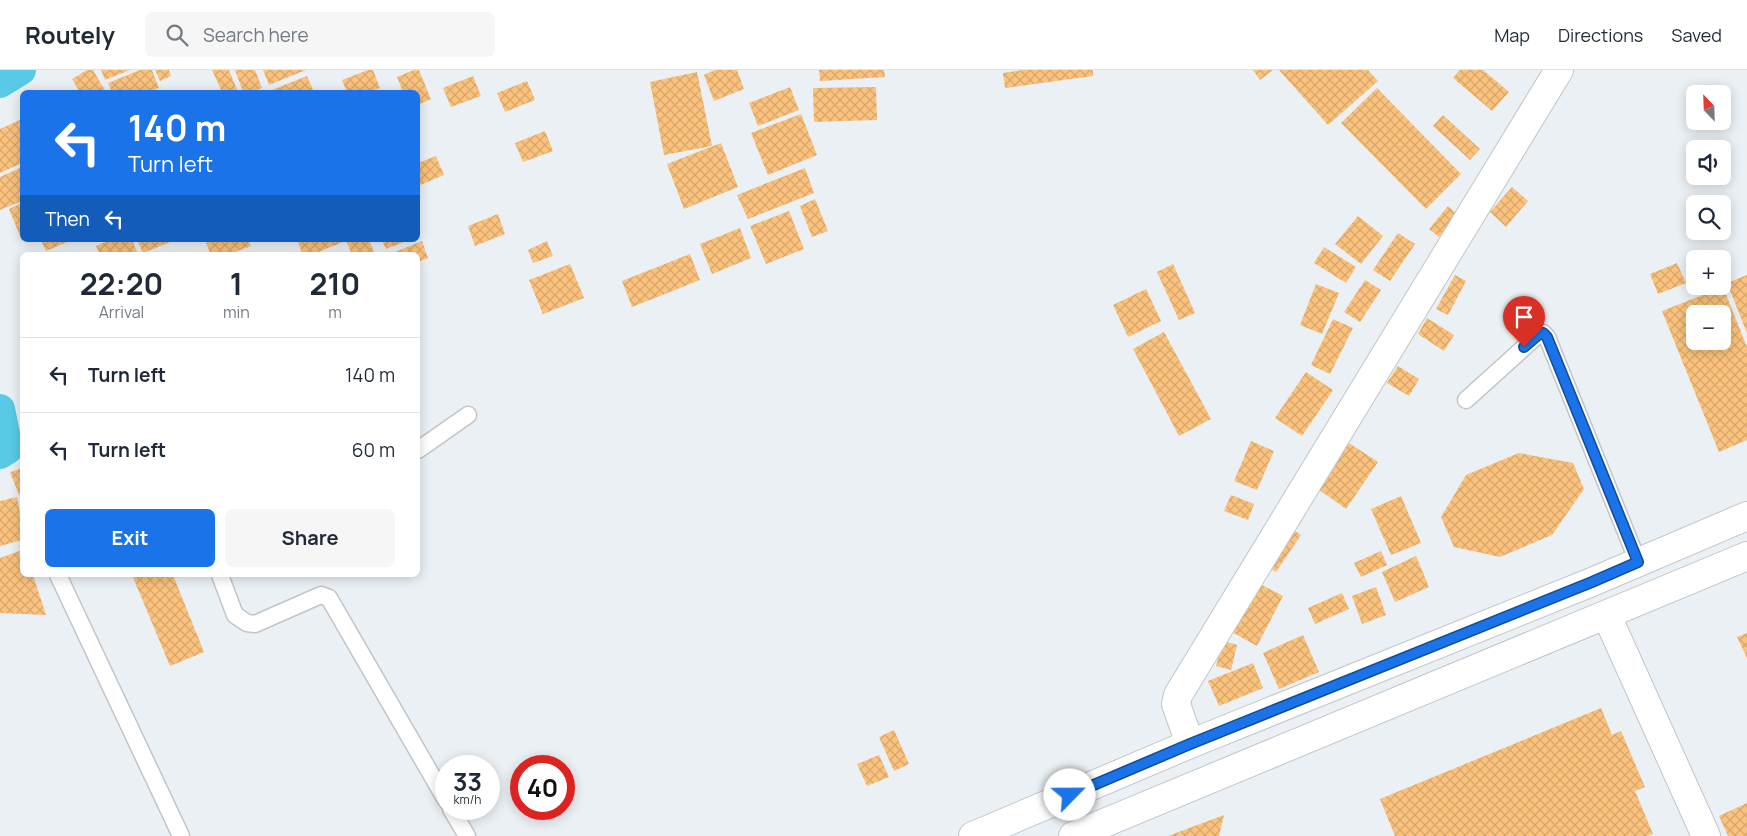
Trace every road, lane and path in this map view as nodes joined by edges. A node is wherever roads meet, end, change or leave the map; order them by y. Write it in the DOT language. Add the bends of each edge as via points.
graph roads {
  1 [pos="1559,70"];
  2 [pos="1466,400"];
  3 [pos="468,415"];
  4 [pos="420,449"];
  5 [pos="1747,516"];
  6 [pos="1747,556"];
  7 [pos="1638,562"];
  8 [pos="59,577"];
  9 [pos="221,577"];
  10 [pos="1607,616"];
  11 [pos="1190,744"];
  12 [pos="435,781"];
  13 [pos="458,820"];
  14 [pos="181,836"];
  15 [pos="467,836"];
  16 [pos="973,836"];
  17 [pos="1074,836"];
  18 [pos="1706,836"];
  1 -- 11 [label="street" via="1178,695 1177,710"];
  2 -- 7 [label="lane" via="1543,333"];
  3 -- 4 [label="lane"];
  5 -- 7 [label="street"];
  6 -- 10 [label="street"];
  7 -- 11 [label="street"];
  8 -- 14 [label="lane"];
  9 -- 12 [label="lane" via="235,615 247,623 255,624 321,595 328,598"];
  10 -- 17 [label="street"];
  10 -- 18 [label="street"];
  11 -- 16 [label="street"];
  13 -- 15 [label="lane"];
}
